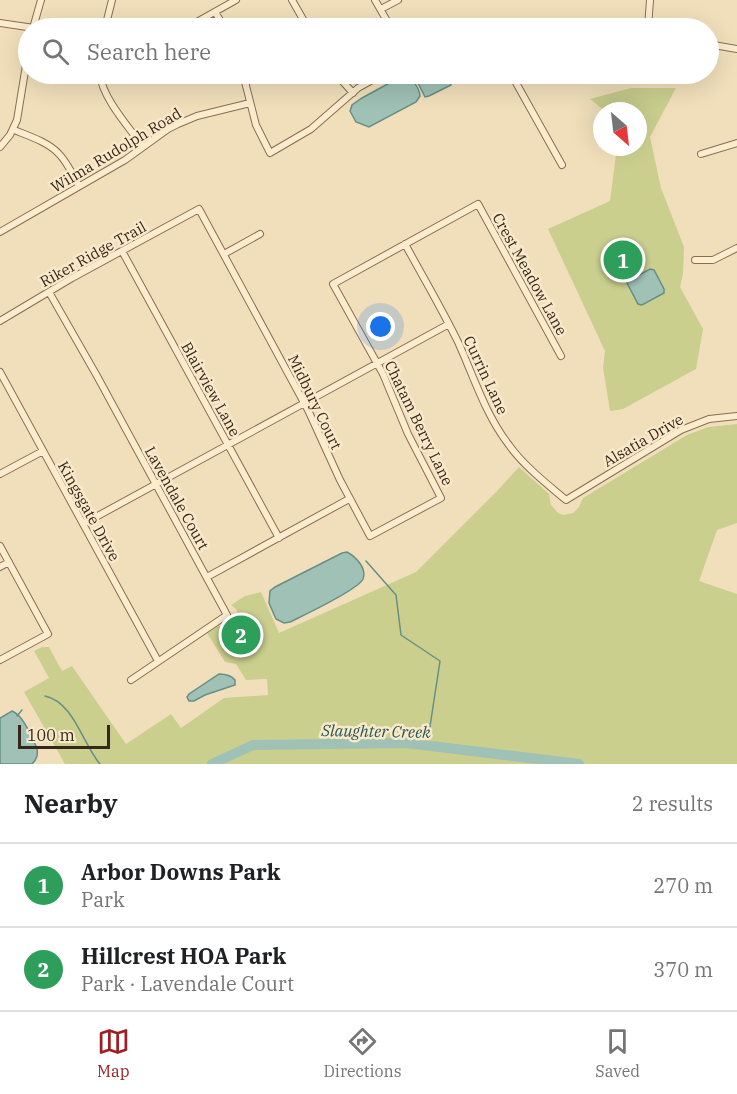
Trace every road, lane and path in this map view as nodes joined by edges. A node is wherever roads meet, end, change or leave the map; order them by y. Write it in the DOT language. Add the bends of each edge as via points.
graph roads {
  1 [pos="41,0"];
  2 [pos="112,0"];
  3 [pos="236,0"];
  4 [pos="292,0"];
  5 [pos="375,0"];
  6 [pos="398,0"];
  7 [pos="650,0"];
  8 [pos="381,9"];
  9 [pos="215,12"];
  10 [pos="36,18"];
  11 [pos="108,18"];
  12 [pos="204,18"];
  13 [pos="219,18"];
  14 [pos="302,18"];
  15 [pos="386,18"];
  16 [pos="649,18"];
  17 [pos="0,23"];
  18 [pos="18,26"];
  19 [pos="719,46"];
  20 [pos="737,49"];
  21 [pos="23,84"];
  22 [pos="102,84"];
  23 [pos="245,84"];
  24 [pos="345,84"];
  25 [pos="364,84"];
  26 [pos="517,84"];
  27 [pos="353,93"];
  28 [pos="250,103"];
  29 [pos="14,130"];
  30 [pos="737,143"];
  31 [pos="0,147"];
  32 [pos="143,147"];
  33 [pos="702,154"];
  34 [pos="562,165"];
  35 [pos="79,186"];
  36 [pos="478,204"];
  37 [pos="199,209"];
  38 [pos="0,232"];
  39 [pos="260,234"];
  40 [pos="405,244"];
  41 [pos="737,248"];
  42 [pos="122,251"];
  43 [pos="224,254"];
  44 [pos="695,260"];
  45 [pos="49,292"];
  46 [pos="0,321"];
  47 [pos="449,324"];
  48 [pos="561,356"];
  49 [pos="377,364"];
  50 [pos="0,372"];
  51 [pos="305,403"];
  52 [pos="737,416"];
  53 [pos="228,445"];
  54 [pos="43,451"];
  55 [pos="0,474"];
  56 [pos="156,484"];
  57 [pos="441,498"];
  58 [pos="349,499"];
  59 [pos="566,500"];
  60 [pos="83,524"];
  61 [pos="279,538"];
  62 [pos="0,546"];
  63 [pos="9,562"];
  64 [pos="0,567"];
  65 [pos="207,577"];
  66 [pos="0,660"];
  67 [pos="158,662"];
  68 [pos="131,680"];
  1 -- 10 [label="street"];
  2 -- 11 [label="street"];
  3 -- 9 [label="street"];
  4 -- 14 [label="street"];
  5 -- 8 [label="street"];
  6 -- 8 [label="street"];
  7 -- 16 [label="street"];
  8 -- 15 [label="street"];
  9 -- 12 [label="street"];
  9 -- 13 [label="street"];
  17 -- 18 [label="street"];
  19 -- 20 [label="street"];
  21 -- 29 [label="street"];
  22 -- 32 [label="street"];
  23 -- 28 [label="street"];
  24 -- 27 [label="street"];
  25 -- 27 [label="street"];
  26 -- 34 [label="street"];
  27 -- 28 [label="street" via="311,129 270,153"];
  28 -- 32 [label="street, Wilma Rudolph Road" via="187,120"];
  29 -- 31 [label="street"];
  29 -- 35 [label="street" via="54,149"];
  30 -- 33 [label="street"];
  32 -- 35 [label="street, Wilma Rudolph Road"];
  35 -- 38 [label="street, Wilma Rudolph Road"];
  36 -- 40 [label="street, Chatam Berry Lane"];
  36 -- 48 [label="street, Crest Meadow Lane"];
  37 -- 42 [label="street, Riker Ridge Trail"];
  37 -- 43 [label="street, Midbury Court"];
  39 -- 43 [label="street"];
  40 -- 47 [label="street, Currin Lane"];
  40 -- 49 [label="street, Chatam Berry Lane" via="333,284"];
  41 -- 44 [label="street" via="713,260"];
  42 -- 45 [label="street, Riker Ridge Trail"];
  42 -- 53 [label="street, Blairview Lane"];
  43 -- 51 [label="street, Midbury Court"];
  45 -- 46 [label="street, Riker Ridge Trail"];
  45 -- 56 [label="street, Lavendale Court"];
  47 -- 49 [label="street"];
  47 -- 59 [label="street, Currin Lane" via="502,435 526,464"];
  49 -- 51 [label="street"];
  49 -- 57 [label="street, Chatam Berry Lane"];
  50 -- 54 [label="street, Kingsgate Drive"];
  51 -- 53 [label="street"];
  51 -- 58 [label="street, Midbury Court"];
  52 -- 59 [label="street, Alsatia Drive" via="681,430"];
  53 -- 56 [label="street"];
  53 -- 61 [label="street, Blairview Lane"];
  54 -- 55 [label="street"];
  54 -- 60 [label="street, Kingsgate Drive"];
  56 -- 60 [label="street"];
  56 -- 65 [label="street, Lavendale Court"];
  57 -- 58 [label="street, Midbury Court" via="370,536"];
  58 -- 61 [label="street"];
  60 -- 67 [label="street, Kingsgate Drive"];
  61 -- 65 [label="street"];
  62 -- 63 [label="street"];
  63 -- 64 [label="street"];
  63 -- 66 [label="street" via="48,634"];
  65 -- 67 [label="street, Lavendale Court" via="227,615"];
  67 -- 68 [label="street, Lavendale Court"];
}
